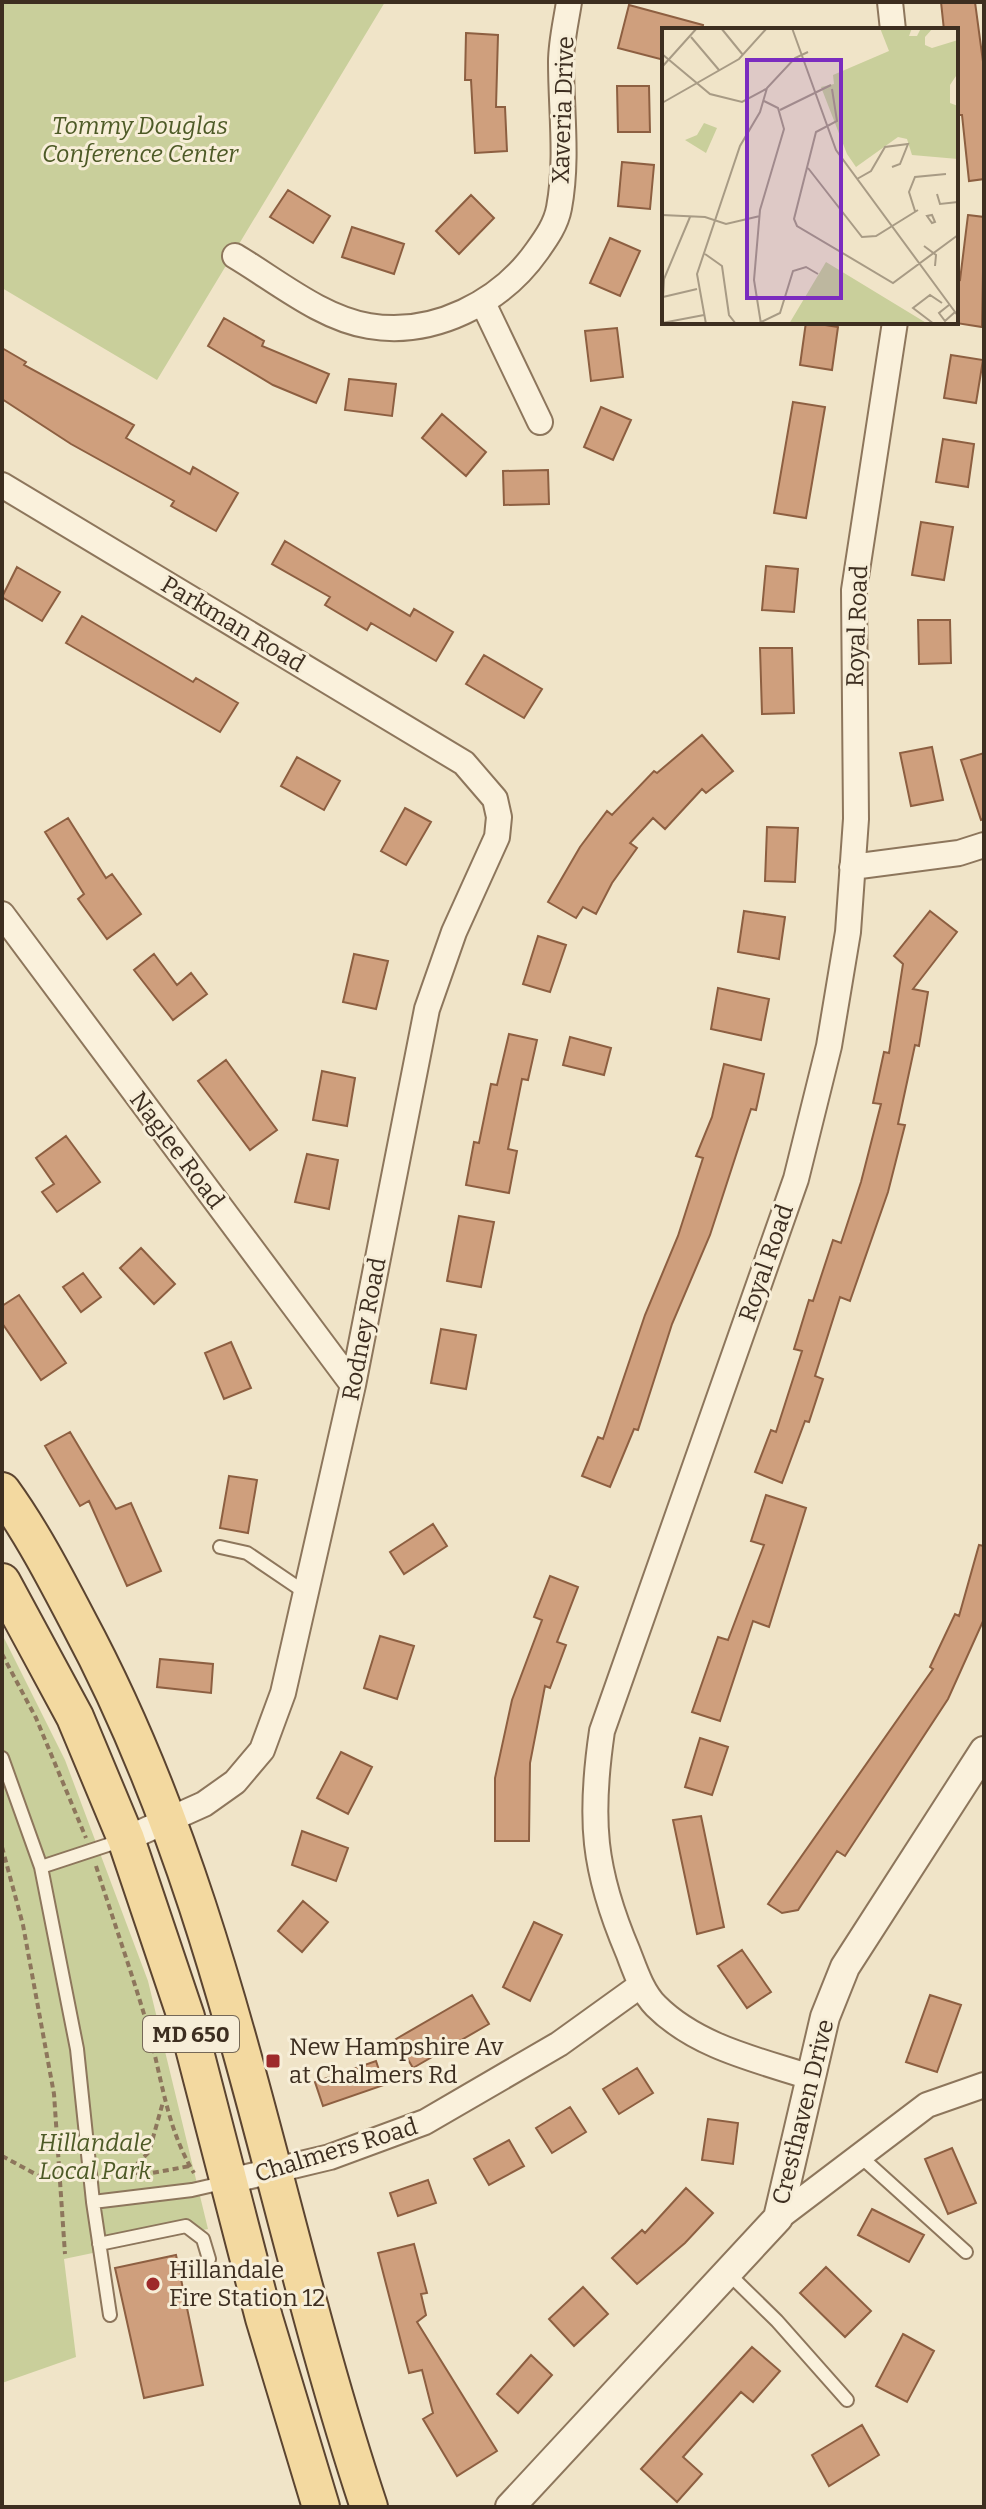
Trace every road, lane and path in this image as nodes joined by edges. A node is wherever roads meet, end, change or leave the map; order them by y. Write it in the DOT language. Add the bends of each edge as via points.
graph roads {
  1 [pos="569,2"];
  2 [pos="890,2"];
  3 [pos="893,28"];
  4 [pos="235,256"];
  5 [pos="483,303"];
  6 [pos="895,324"];
  7 [pos="540,422"];
  8 [pos="2,485"];
  9 [pos="464,763"];
  10 [pos="984,845"];
  11 [pos="852,867"];
  12 [pos="2,914"];
  13 [pos="353,1385"];
  14 [pos="2,1491"];
  15 [pos="220,1547"];
  16 [pos="2,1582"];
  17 [pos="306,1593"];
  18 [pos="2,1654"];
  19 [pos="984,1751"];
  20 [pos="2,1758"];
  21 [pos="170,1820"];
  22 [pos="126,1839"];
  23 [pos="87,1840"];
  24 [pos="2,1847"];
  25 [pos="96,1866"];
  26 [pos="41,1867"];
  27 [pos="11,1878"];
  28 [pos="2,1880"];
  29 [pos="641,1985"];
  30 [pos="810,2077"];
  31 [pos="984,2085"];
  32 [pos="163,2099"];
  33 [pos="860,2156"];
  34 [pos="275,2171"];
  35 [pos="129,2172"];
  36 [pos="214,2185"];
  37 [pos="93,2202"];
  38 [pos="778,2218"];
  39 [pos="99,2244"];
  40 [pos="966,2252"];
  41 [pos="65,2254"];
  42 [pos="209,2259"];
  43 [pos="729,2274"];
  44 [pos="110,2315"];
  45 [pos="847,2400"];
  46 [pos="321,2507"];
  47 [pos="369,2507"];
  48 [pos="510,2507"];
  1 -- 5 [label="street, Xaveria Drive" via="561,58 559,210 522,273"];
  2 -- 3 [label="street"];
  4 -- 5 [label="street, Xaveria Drive" via="332,314 369,326 406,327"];
  5 -- 7 [label="street"];
  6 -- 11 [label="street, Royal Road" via="854,590"];
  8 -- 9 [label="street, Parkman Road"];
  9 -- 13 [label="street, Rodney Road" via="495,799 497,837 454,932 427,1009"];
  10 -- 11 [label="street"];
  11 -- 29 [label="street, Royal Road" via="848,932 829,1046 796,1179 602,1731 594,1788 598,1863 606,1902"];
  12 -- 13 [label="street, Naglee Road"];
  13 -- 17 [label="street, Rodney Road"];
  14 -- 21 [label="main road, MD 650" via="101,1663"];
  15 -- 17 [label="lane" via="247,1553"];
  16 -- 22 [label="main road, MD 650" via="75,1717"];
  17 -- 21 [label="street, Rodney Road" via="283,1693 262,1750 235,1782"];
  18 -- 23 [label="path"];
  19 -- 30 [label="street, Cresthaven Drive" via="845,1967"];
  20 -- 26 [label="lane"];
  21 -- 22 [label="street, Rodney Road"];
  21 -- 34 [label="main road, MD 650" via="212,1942"];
  22 -- 26 [label="lane"];
  22 -- 36 [label="main road, MD 650" via="186,2017"];
  24 -- 27 [label="path"];
  25 -- 32 [label="path" via="145,2016"];
  26 -- 37 [label="lane" via="77,2049"];
  27 -- 28 [label="path"];
  27 -- 41 [label="path" via="54,2094"];
  29 -- 30 [label="street, Royal Road" via="656,2006 711,2044"];
  29 -- 34 [label="street, Chalmers Road" via="559,2044 425,2122"];
  30 -- 38 [label="street, Cresthaven Drive"];
  31 -- 33 [label="street" via="927,2105"];
  32 -- 35 [label="path" via="149,2152"];
  32 -- 36 [label="path"];
  33 -- 38 [label="street"];
  33 -- 40 [label="lane"];
  34 -- 36 [label="street, Chalmers Road"];
  34 -- 47 [label="main road, MD 650"];
  36 -- 37 [label="lane"];
  36 -- 46 [label="main road, MD 650" via="264,2318"];
  37 -- 39 [label="lane"];
  38 -- 43 [label="street, Cresthaven Drive"];
  39 -- 42 [label="lane" via="186,2226 203,2239"];
  39 -- 44 [label="lane"];
  43 -- 45 [label="lane"];
  43 -- 48 [label="street, Cresthaven Drive"];
}
